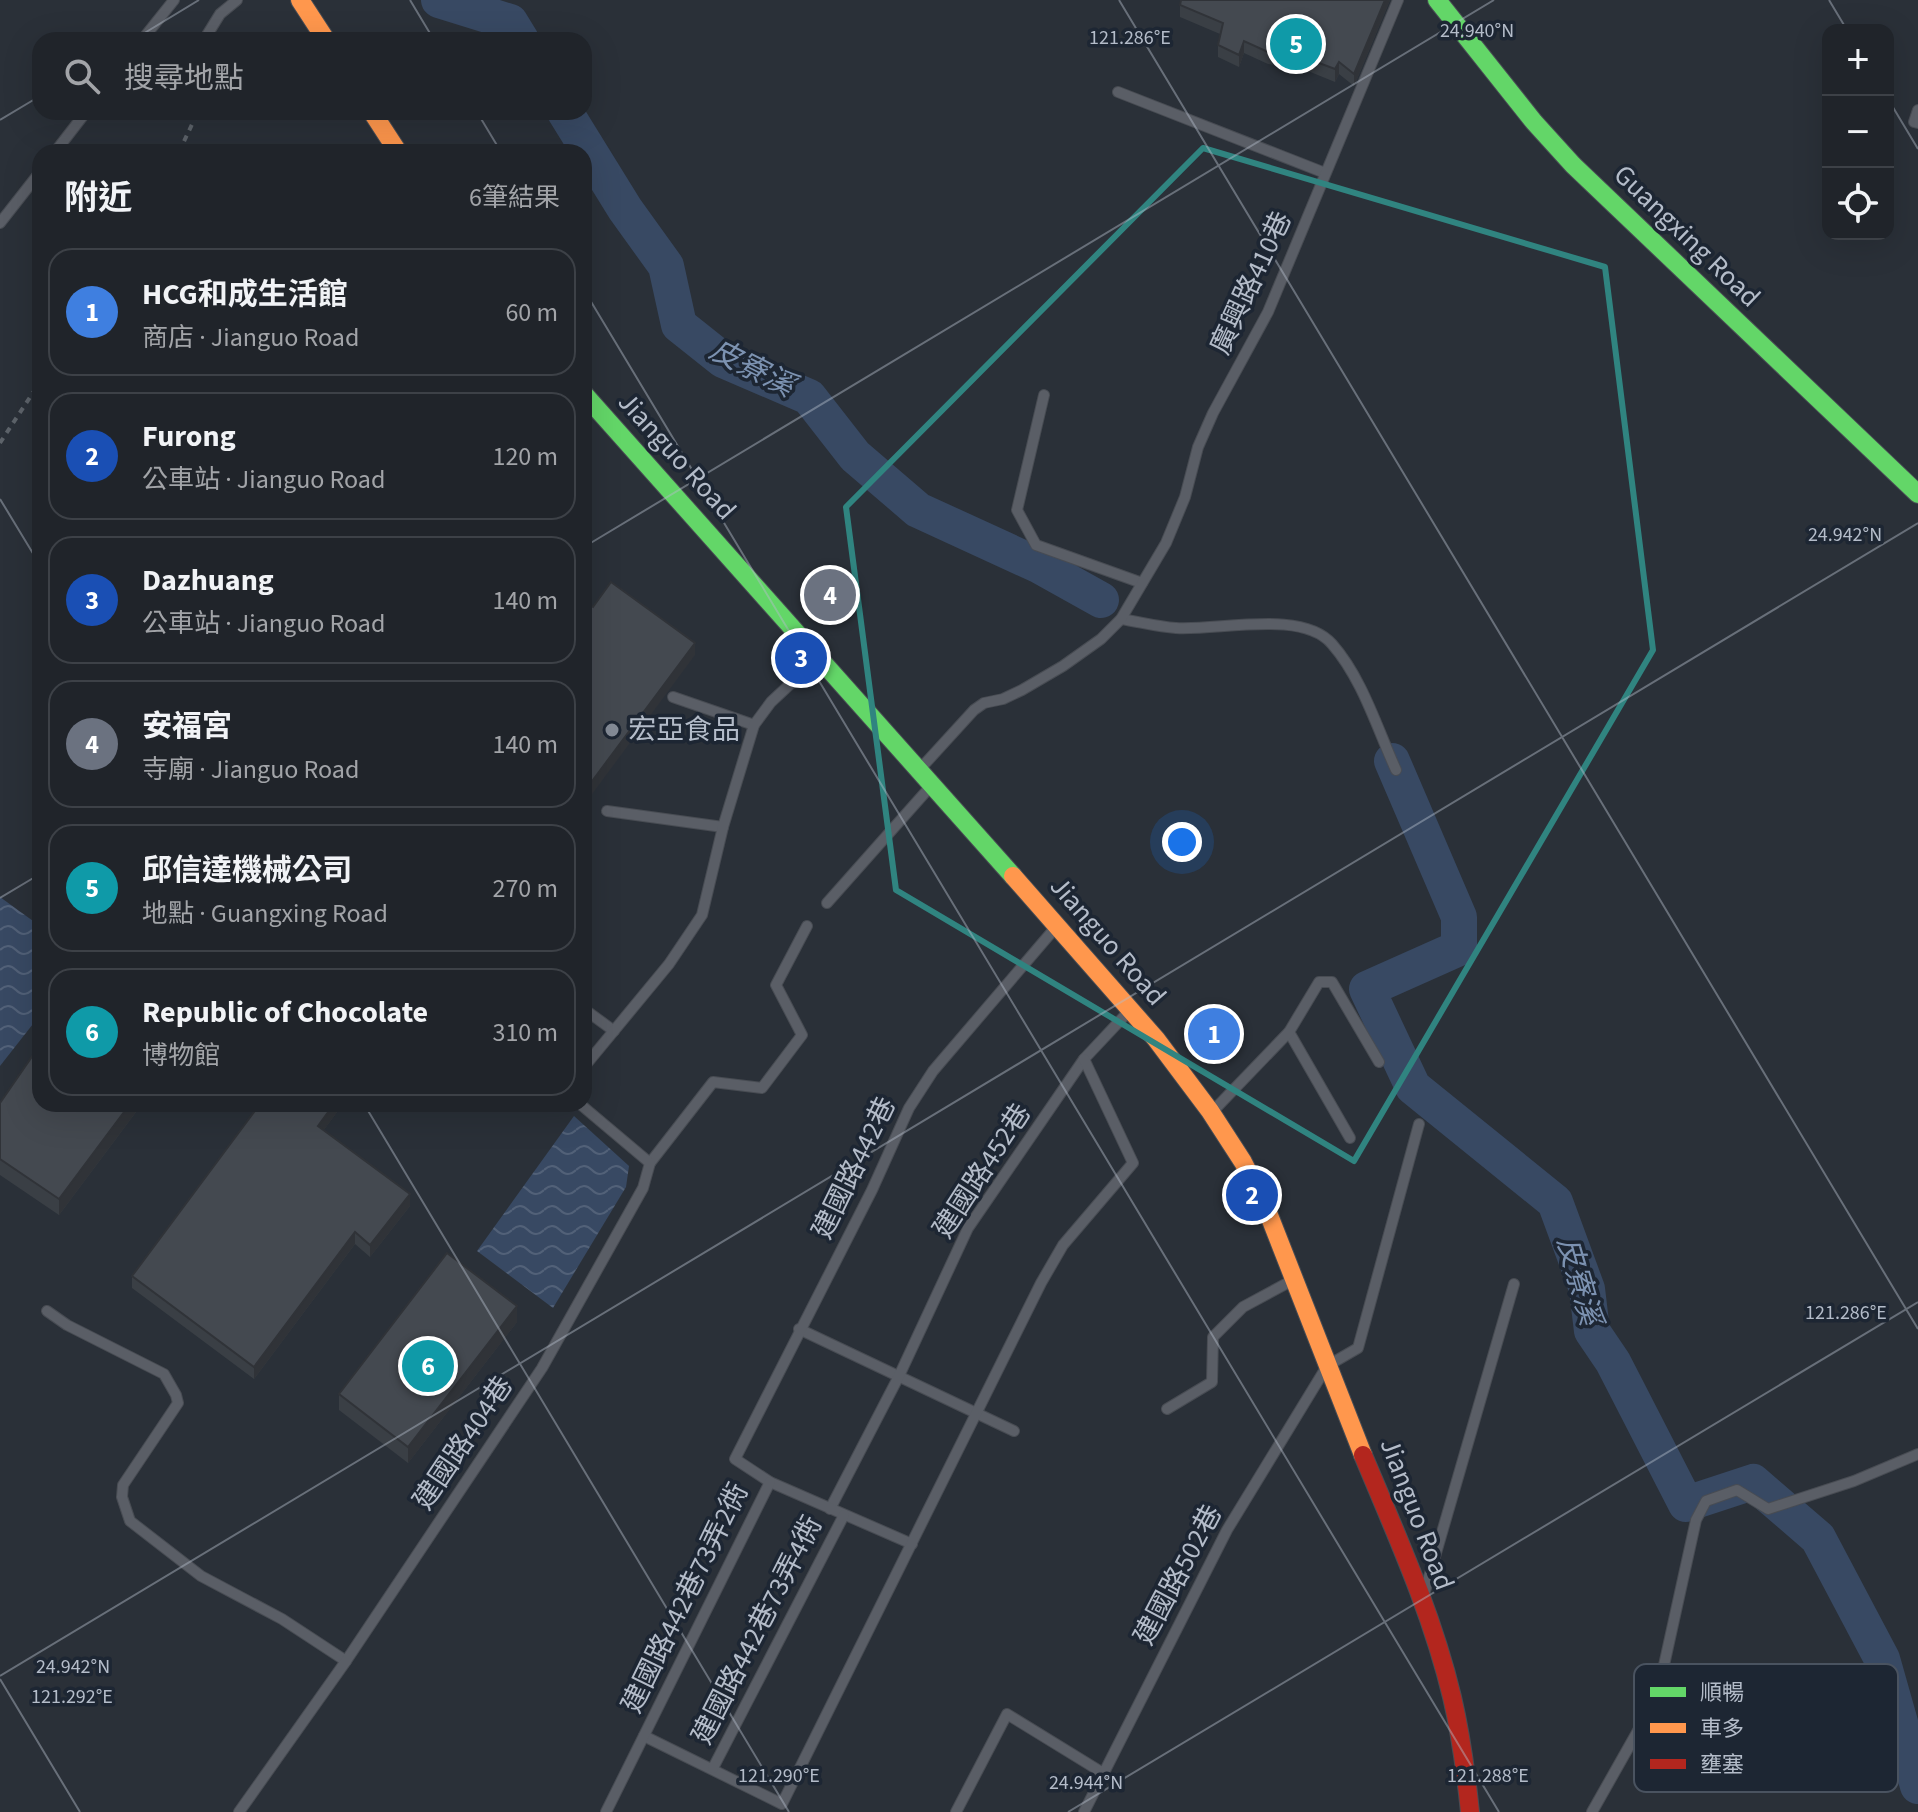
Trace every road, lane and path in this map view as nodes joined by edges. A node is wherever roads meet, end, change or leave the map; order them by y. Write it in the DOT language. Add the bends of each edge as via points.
graph roads {
  1 [pos="174,0"];
  2 [pos="237,0"];
  3 [pos="300,0"];
  4 [pos="1398,0"];
  5 [pos="1437,0"];
  6 [pos="148,32"];
  7 [pos="209,32"];
  8 [pos="321,32"];
  9 [pos="1118,92"];
  10 [pos="1918,110"];
  11 [pos="80,120"];
  12 [pos="194,120"];
  13 [pos="377,120"];
  14 [pos="1918,123"];
  15 [pos="61,144"];
  16 [pos="183,144"];
  17 [pos="393,144"];
  18 [pos="1325,173"];
  19 [pos="32,182"];
  20 [pos="0,223"];
  21 [pos="32,394"];
  22 [pos="1044,395"];
  23 [pos="592,403"];
  24 [pos="0,443"];
  25 [pos="1918,494"];
  26 [pos="1142,583"];
  27 [pos="1121,619"];
  28 [pos="819,658"];
  29 [pos="673,697"];
  30 [pos="754,725"];
  31 [pos="1396,770"];
  32 [pos="918,771"];
  33 [pos="931,785"];
  34 [pos="607,811"];
  35 [pos="723,827"];
  36 [pos="827,903"];
  37 [pos="1058,925"];
  38 [pos="807,926"];
  39 [pos="1131,1008"];
  40 [pos="592,1015"];
  41 [pos="614,1031"];
  42 [pos="1289,1032"];
  43 [pos="592,1057"];
  44 [pos="1084,1059"];
  45 [pos="1379,1062"];
  46 [pos="1213,1111"];
  47 [pos="589,1112"];
  48 [pos="1419,1124"];
  49 [pos="1350,1138"];
  50 [pos="650,1163"];
  51 [pos="1295,1279"];
  52 [pos="1514,1284"];
  53 [pos="47,1311"];
  54 [pos="799,1329"];
  55 [pos="1327,1366"];
  56 [pos="899,1376"];
  57 [pos="1167,1409"];
  58 [pos="978,1414"];
  59 [pos="1014,1431"];
  60 [pos="1918,1454"];
  61 [pos="770,1482"];
  62 [pos="830,1509"];
  63 [pos="844,1515"];
  64 [pos="912,1544"];
  65 [pos="1422,1604"];
  66 [pos="346,1661"];
  67 [pos="1664,1664"];
  68 [pos="644,1736"];
  69 [pos="1634,1738"];
  70 [pos="713,1768"];
  71 [pos="1103,1773"];
  72 [pos="239,1812"];
  73 [pos="606,1812"];
  74 [pos="956,1812"];
  75 [pos="1084,1812"];
  76 [pos="1470,1812"];
  77 [pos="1592,1812"];
  1 -- 6 [label="lane"];
  2 -- 7 [label="lane"];
  3 -- 8 [label="street"];
  4 -- 18 [label="lane, 廣興路410巷"];
  5 -- 25 [label="street, Guangxing Road" via="1573,165"];
  9 -- 18 [label="lane"];
  10 -- 14 [label="lane"];
  11 -- 15 [label="lane"];
  12 -- 16 [label="path"];
  13 -- 17 [label="street"];
  18 -- 26 [label="lane, 廣興路410巷" via="1268,312 1198,447 1166,543"];
  19 -- 20 [label="lane"];
  21 -- 24 [label="path"];
  22 -- 26 [label="lane" via="1017,510 1036,545"];
  23 -- 28 [label="street, Jianguo Road"];
  26 -- 27 [label="lane, 廣興路410巷"];
  27 -- 31 [label="lane" via="1178,628 1288,624 1310,630 1330,641 1351,670"];
  27 -- 32 [label="lane, 廣興路410巷" via="1063,666 974,710"];
  28 -- 30 [label="lane"];
  28 -- 32 [label="street, Jianguo Road"];
  29 -- 30 [label="lane"];
  30 -- 35 [label="lane"];
  32 -- 33 [label="street, Jianguo Road"];
  33 -- 36 [label="lane"];
  33 -- 37 [label="street, Jianguo Road"];
  34 -- 35 [label="lane"];
  35 -- 41 [label="lane" via="702,915"];
  37 -- 39 [label="street, Jianguo Road"];
  37 -- 54 [label="lane, 建國路442巷" via="933,1071"];
  38 -- 50 [label="lane, 建國路404巷" via="776,985 802,1035 762,1088 713,1082"];
  39 -- 44 [label="lane, 建國路452巷"];
  39 -- 46 [label="street, Jianguo Road"];
  40 -- 41 [label="lane"];
  41 -- 43 [label="lane"];
  42 -- 45 [label="lane" via="1319,982 1332,982"];
  42 -- 46 [label="lane"];
  42 -- 49 [label="lane"];
  44 -- 56 [label="lane, 建國路452巷" via="968,1228"];
  44 -- 58 [label="lane" via="1133,1163 1063,1245"];
  46 -- 51 [label="street, Jianguo Road" via="1260,1192"];
  47 -- 50 [label="lane"];
  48 -- 55 [label="lane" via="1358,1348"];
  50 -- 66 [label="lane, 建國路404巷" via="643,1188 542,1368"];
  51 -- 55 [label="street, Jianguo Road"];
  51 -- 57 [label="lane" via="1243,1307 1213,1337 1212,1382"];
  52 -- 65 [label="lane"];
  53 -- 66 [label="lane" via="164,1374 176,1395 178,1403 123,1485 130,1521 201,1576"];
  54 -- 56 [label="lane"];
  54 -- 61 [label="lane, 建國路442巷" via="735,1459"];
  55 -- 65 [label="street, Jianguo Road"];
  55 -- 71 [label="lane, 建國路502巷" via="1227,1530"];
  56 -- 58 [label="lane"];
  56 -- 62 [label="lane, 建國路452巷"];
  58 -- 59 [label="lane"];
  58 -- 64 [label="lane"];
  60 -- 67 [label="lane" via="1768,1509 1737,1490 1706,1501 1696,1520"];
  61 -- 62 [label="lane"];
  61 -- 68 [label="lane, 建國路442巷73弄2衖"];
  62 -- 63 [label="lane"];
  63 -- 64 [label="lane"];
  63 -- 70 [label="lane, 建國路442巷73弄4衖"];
  64 -- 70 [label="lane, 建國路442巷73弄2衖" via="782,1804"];
  65 -- 76 [label="street, Jianguo Road" via="1461,1729"];
  66 -- 72 [label="lane, 建國路404巷"];
  68 -- 70 [label="lane, 建國路442巷73弄2衖"];
  68 -- 73 [label="lane, 建國路442巷73弄2衖"];
  69 -- 77 [label="lane"];
  71 -- 74 [label="lane" via="1007,1714"];
  71 -- 75 [label="lane, 建國路502巷"];
}
